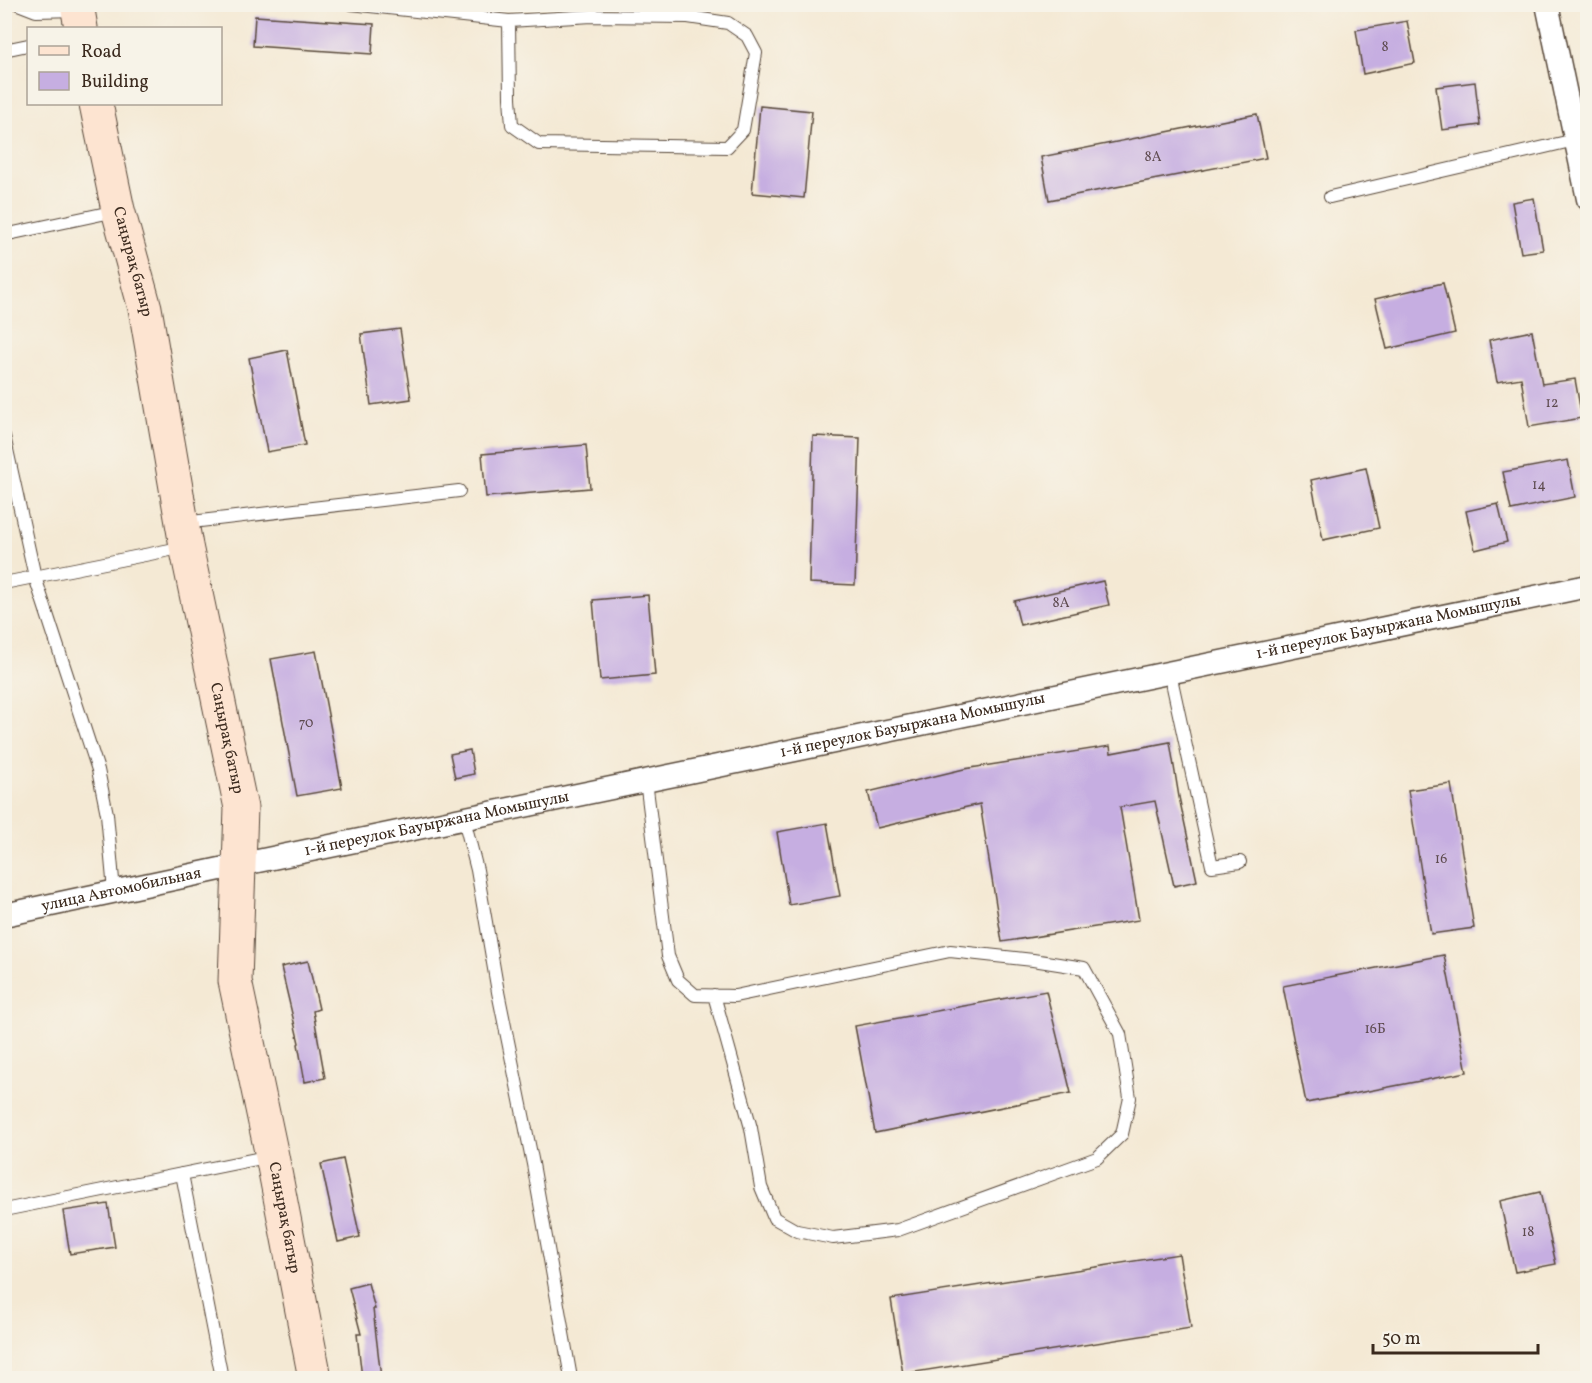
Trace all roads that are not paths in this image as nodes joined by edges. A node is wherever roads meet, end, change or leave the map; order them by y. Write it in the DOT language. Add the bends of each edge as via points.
graph roads {
  1 [pos="18,4"];
  2 [pos="351,4"];
  3 [pos="1547,4"];
  4 [pos="79,14"];
  5 [pos="509,21"];
  6 [pos="27,45"];
  7 [pos="4,50"];
  8 [pos="96,105"];
  9 [pos="1581,139"];
  10 [pos="1330,197"];
  11 [pos="1587,199"];
  12 [pos="118,210"];
  13 [pos="4,235"];
  14 [pos="4,436"];
  15 [pos="459,491"];
  16 [pos="184,535"];
  17 [pos="35,577"];
  18 [pos="4,583"];
  19 [pos="1587,586"];
  20 [pos="1170,673"];
  21 [pos="646,781"];
  22 [pos="464,819"];
  23 [pos="1240,862"];
  24 [pos="239,865"];
  25 [pos="114,891"];
  26 [pos="4,915"];
  27 [pos="714,995"];
  28 [pos="272,1156"];
  29 [pos="182,1174"];
  30 [pos="4,1210"];
  31 [pos="222,1378"];
  32 [pos="315,1378"];
  33 [pos="571,1378"];
  1 -- 4 [label="lane" via="36,11"];
  2 -- 5 [label="lane"];
  3 -- 9 [label="street"];
  5 -- 5 [label="lane" via="513,125 539,144 727,147 743,130 756,53 747,36 728,23 688,17 624,16"];
  6 -- 7 [label="lane"];
  8 -- 12 [label="street, Саңырақ батыр"];
  9 -- 10 [label="lane"];
  9 -- 11 [label="street"];
  12 -- 13 [label="lane"];
  12 -- 16 [label="street, Саңырақ батыр" via="145,308"];
  14 -- 17 [label="lane"];
  15 -- 16 [label="lane"];
  16 -- 17 [label="lane"];
  16 -- 24 [label="street, Саңырақ батыр" via="241,808"];
  17 -- 18 [label="lane"];
  17 -- 25 [label="lane" via="98,770 107,814"];
  19 -- 20 [label="street, 1-й переулок Бауыржана Момышулы"];
  20 -- 21 [label="street, 1-й переулок Бауыржана Момышулы"];
  20 -- 23 [label="lane" via="1212,866"];
  21 -- 22 [label="street, 1-й переулок Бауыржана Момышулы"];
  21 -- 27 [label="lane" via="668,956 678,980 695,995"];
  22 -- 24 [label="street, 1-й переулок Бауыржана Момышулы"];
  22 -- 33 [label="lane" via="477,870"];
  24 -- 25 [label="street, улица Автомобильная"];
  24 -- 28 [label="street, Саңырақ батыр" via="235,981"];
  25 -- 26 [label="street, улица Автомобильная"];
  27 -- 27 [label="lane" via="750,1128 761,1187 774,1218 797,1231 833,1239 898,1230 1097,1158 1122,1134 1130,1098 1120,1034 1084,968 950,951 735,996"];
  28 -- 29 [label="lane"];
  28 -- 32 [label="street, Саңырақ батыр"];
  29 -- 30 [label="lane"];
  29 -- 31 [label="lane"];
}
